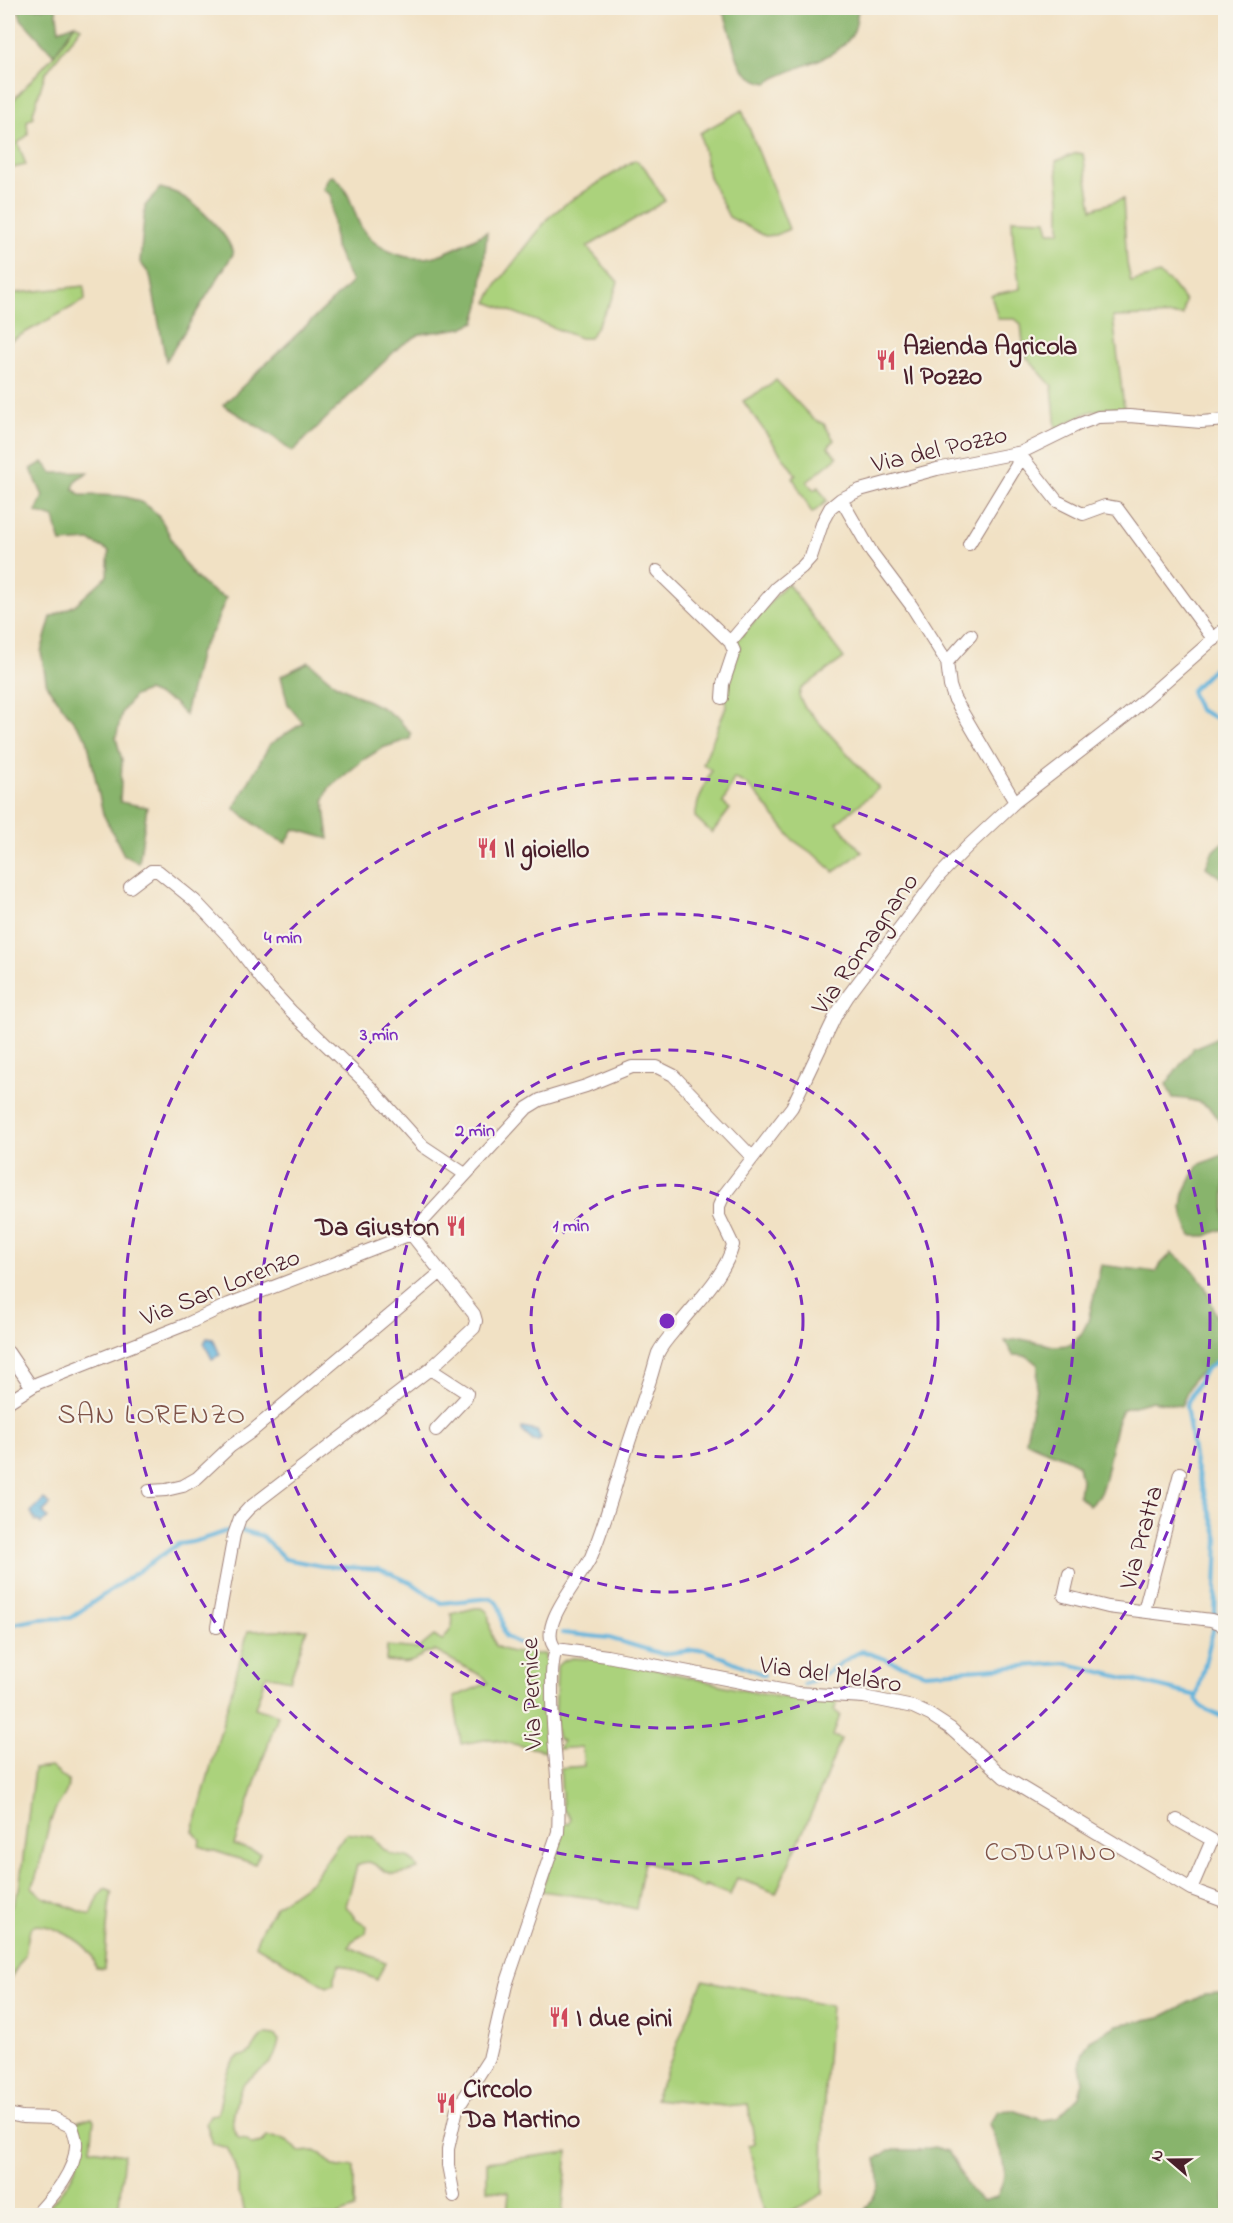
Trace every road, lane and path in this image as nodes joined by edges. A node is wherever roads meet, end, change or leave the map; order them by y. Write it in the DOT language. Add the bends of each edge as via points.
graph roads {
  1 [pos="1226,420"];
  2 [pos="1018,453"];
  3 [pos="841,499"];
  4 [pos="969,544"];
  5 [pos="657,571"];
  6 [pos="1226,628"];
  7 [pos="971,635"];
  8 [pos="1214,640"];
  9 [pos="730,642"];
  10 [pos="947,662"];
  11 [pos="722,698"];
  12 [pos="1015,802"];
  13 [pos="130,887"];
  14 [pos="752,1157"];
  15 [pos="465,1174"];
  16 [pos="411,1234"];
  17 [pos="440,1273"];
  18 [pos="8,1352"];
  19 [pos="429,1369"];
  20 [pos="31,1386"];
  21 [pos="8,1402"];
  22 [pos="436,1430"];
  23 [pos="1180,1473"];
  24 [pos="149,1491"];
  25 [pos="1069,1574"];
  26 [pos="1144,1611"];
  27 [pos="217,1627"];
  28 [pos="1226,1630"];
  29 [pos="553,1647"];
  30 [pos="1177,1821"];
  31 [pos="1191,1888"];
  32 [pos="1226,1902"];
  33 [pos="8,2114"];
  34 [pos="453,2196"];
  35 [pos="35,2216"];
  1 -- 2 [label="street, Via del Pozzo" via="1098,417"];
  2 -- 3 [label="street, Via del Pozzo" via="937,469"];
  2 -- 4 [label="street" via="1017,465"];
  2 -- 8 [label="street" via="1057,501 1073,511 1083,514 1105,506 1117,508"];
  3 -- 9 [label="street" via="830,508 811,557 776,588"];
  3 -- 10 [label="street" via="872,553"];
  5 -- 9 [label="street"];
  6 -- 8 [label="street, Via Romagnano"];
  7 -- 10 [label="street"];
  8 -- 12 [label="street, Via Romagnano" via="1126,716"];
  9 -- 11 [label="street" via="734,651"];
  10 -- 12 [label="street" via="954,698"];
  12 -- 14 [label="street, Via Romagnano" via="939,876 854,987 836,1015 792,1107"];
  13 -- 15 [label="street" via="151,871 158,871 195,900 264,982 423,1146"];
  14 -- 15 [label="street, Via San Lorenzo" via="684,1085 666,1071 646,1066 632,1067 533,1104"];
  14 -- 29 [label="street, Via Pernice" via="719,1206 719,1216 733,1245 729,1259 658,1353 606,1521 586,1568 550,1627 548,1636"];
  15 -- 16 [label="street, Via San Lorenzo"];
  16 -- 17 [label="street"];
  16 -- 20 [label="street, Via San Lorenzo"];
  17 -- 19 [label="street" via="476,1321 474,1328"];
  17 -- 24 [label="street" via="197,1478 183,1486"];
  18 -- 20 [label="street"];
  19 -- 22 [label="street" via="467,1393"];
  19 -- 27 [label="street" via="240,1518"];
  20 -- 21 [label="street, Via San Lorenzo"];
  23 -- 26 [label="street, Via Pratta"];
  25 -- 26 [label="street, Via Pratta" via="1065,1596"];
  26 -- 28 [label="street, Via Pratta" via="1211,1620"];
  29 -- 31 [label="street, Via del Melaro" via="796,1693 864,1697 913,1707 950,1728 1004,1777"];
  29 -- 34 [label="street, Via Pernice" via="552,1727 558,1833 506,1984 489,2059 457,2109 448,2149"];
  30 -- 31 [label="street" via="1212,1839"];
  31 -- 32 [label="street, Via del Melaro"];
  33 -- 35 [label="street" via="53,2118 72,2127 77,2143 68,2174"];
}
